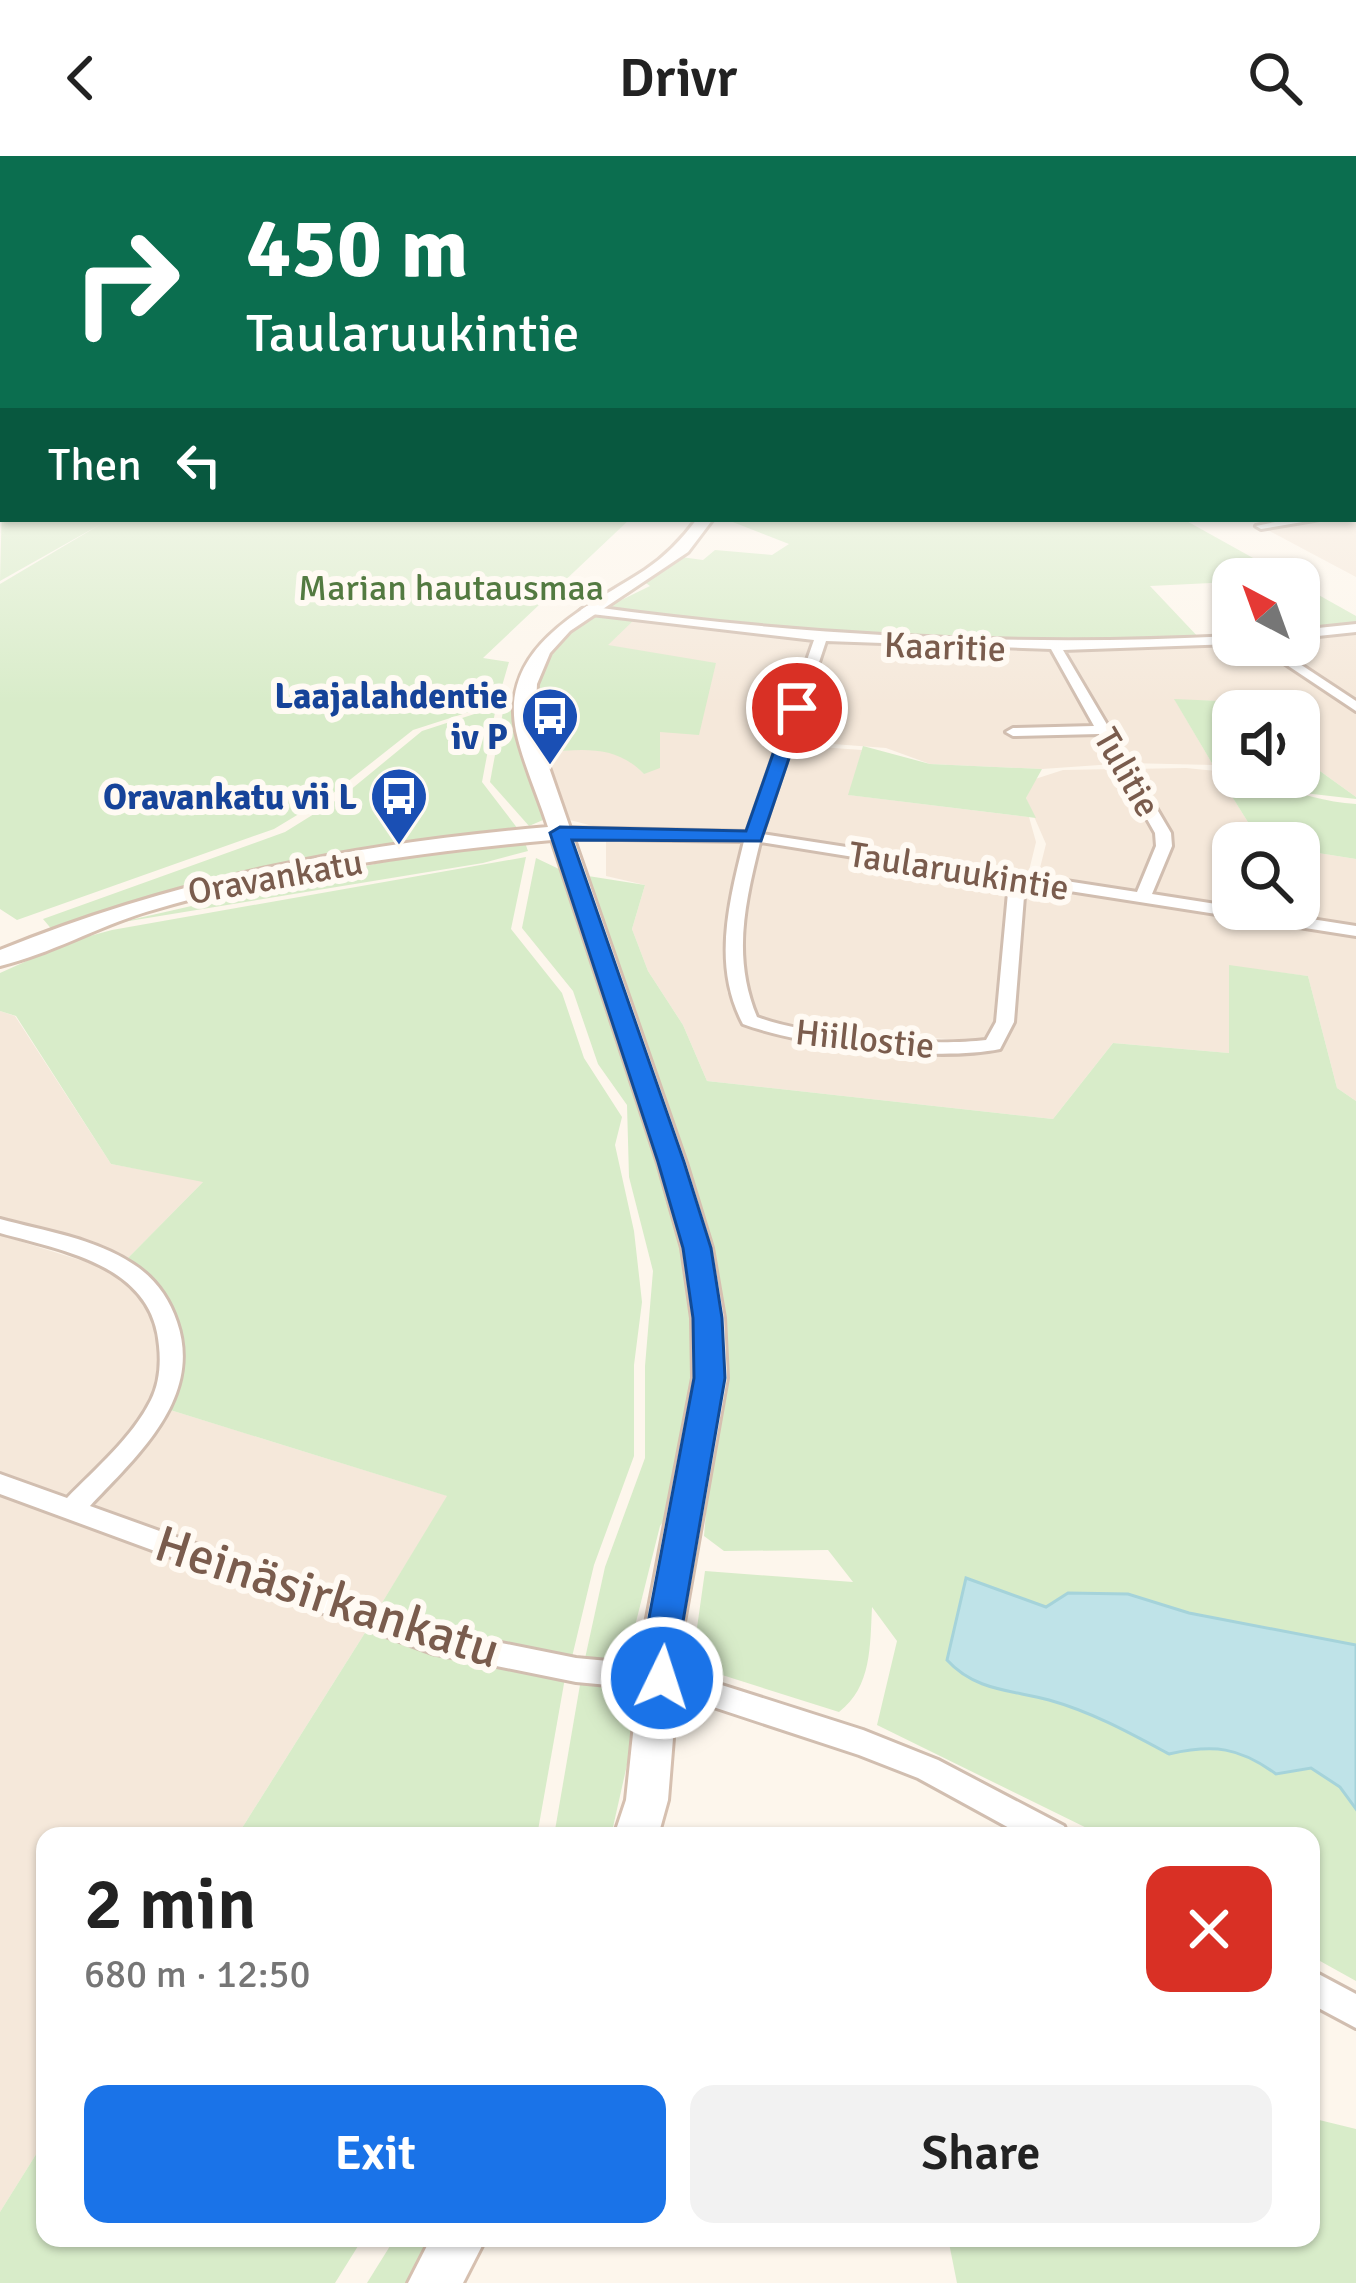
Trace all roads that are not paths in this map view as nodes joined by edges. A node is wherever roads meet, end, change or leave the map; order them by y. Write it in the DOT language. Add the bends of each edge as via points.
graph roads {
  1 [pos="703,522"];
  2 [pos="1292,522"];
  3 [pos="1261,526"];
  4 [pos="587,610"];
  5 [pos="1356,628"];
  6 [pos="1320,632"];
  7 [pos="820,640"];
  8 [pos="1212,641"];
  9 [pos="1058,650"];
  10 [pos="1294,666"];
  11 [pos="1356,707"];
  12 [pos="1104,730"];
  13 [pos="1013,733"];
  14 [pos="560,833"];
  15 [pos="754,837"];
  16 [pos="1017,879"];
  17 [pos="1142,899"];
  18 [pos="1356,932"];
  19 [pos="0,959"];
  20 [pos="0,1226"];
  21 [pos="0,1484"];
  22 [pos="72,1510"];
  23 [pos="662,1678"];
  24 [pos="639,1827"];
  25 [pos="1036,1827"];
  26 [pos="1320,1991"];
  27 [pos="1356,2012"];
  28 [pos="455,2247"];
  29 [pos="434,2283"];
  1 -- 4 [label="street" via="680,553"];
  2 -- 3 [label="street"];
  4 -- 7 [label="street, Kaaritie"];
  4 -- 14 [label="street" via="547,641 525,687 525,728"];
  5 -- 6 [label="street"];
  7 -- 9 [label="street, Kaaritie"];
  7 -- 15 [label="street, Hiillostie"];
  8 -- 9 [label="street, Kaaritie"];
  9 -- 12 [label="street, Tulitie"];
  10 -- 11 [label="street"];
  12 -- 13 [label="street"];
  12 -- 17 [label="street, Tulitie" via="1163,833"];
  14 -- 15 [label="street, Taularuukintie"];
  14 -- 19 [label="street, Oravankatu" via="175,894"];
  14 -- 23 [label="street" via="678,1184 707,1318 710,1378 662,1639"];
  15 -- 16 [label="street, Taularuukintie"];
  15 -- 16 [label="street, Hiillostie" via="740,887 735,994 748,1020 781,1031 993,1046 1005,1022"];
  16 -- 17 [label="street, Taularuukintie"];
  17 -- 18 [label="street, Taularuukintie"];
  20 -- 22 [label="street" via="122,1264 152,1289 166,1318 172,1354 160,1407"];
  21 -- 22 [label="street, Heinäsirkankatu"];
  22 -- 23 [label="street, Heinäsirkankatu" via="432,1641"];
  23 -- 24 [label="street"];
  23 -- 25 [label="street, Heinäsirkankatu" via="928,1768"];
  26 -- 27 [label="street"];
  28 -- 29 [label="street"];
}
